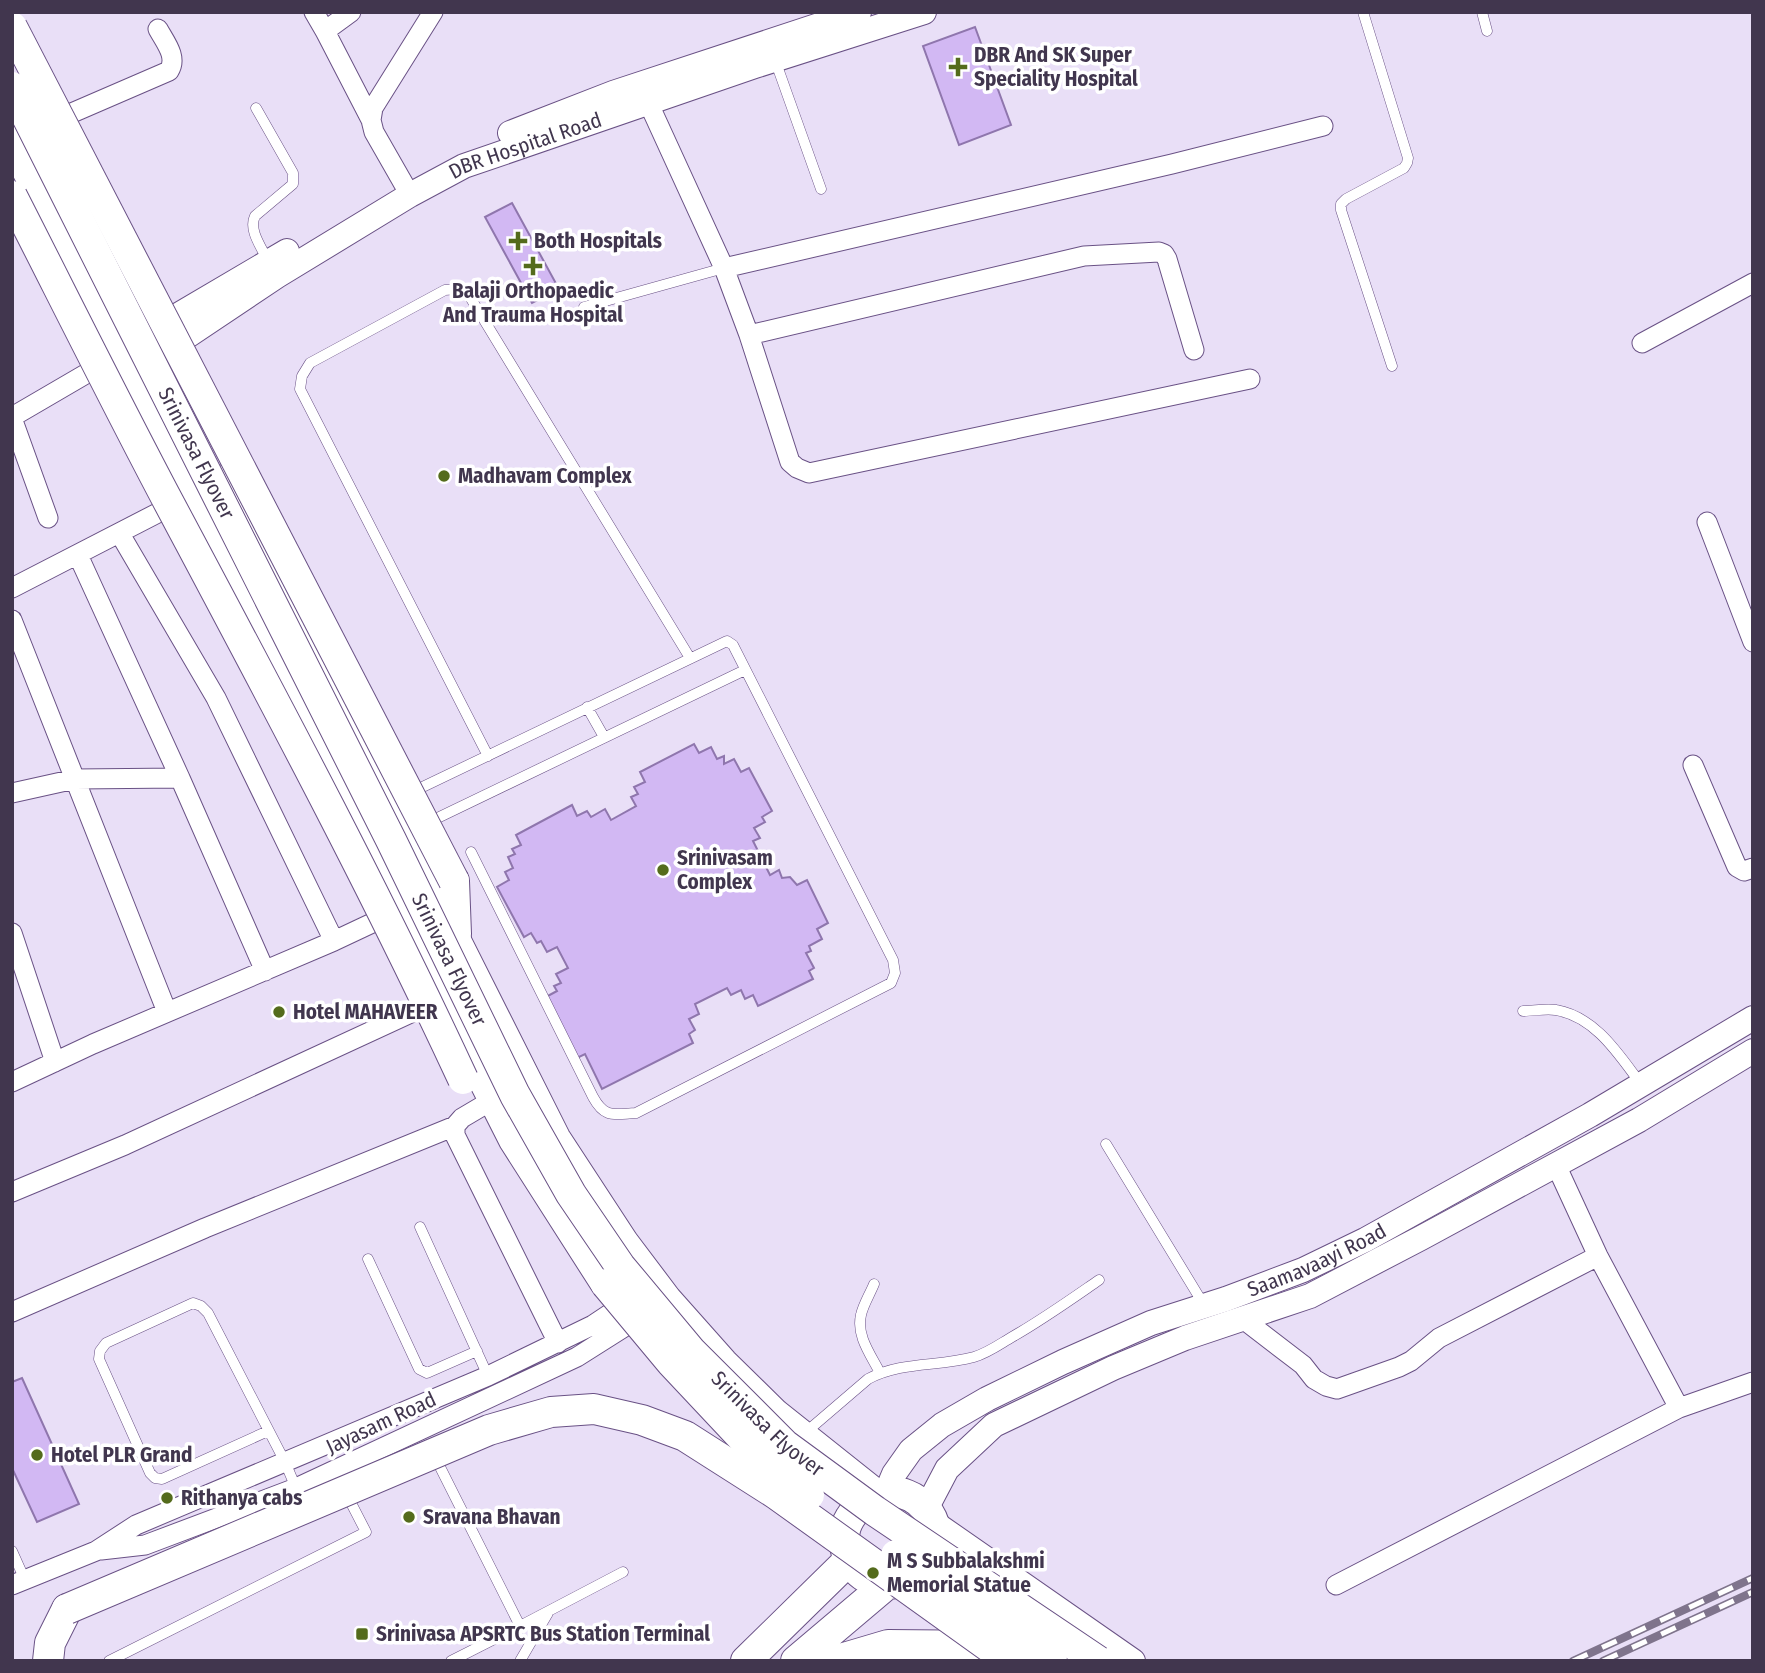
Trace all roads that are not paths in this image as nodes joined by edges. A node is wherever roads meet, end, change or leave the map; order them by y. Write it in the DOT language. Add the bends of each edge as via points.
graph roads {
  1 [pos="314,12"];
  2 [pos="351,12"];
  3 [pos="433,12"];
  4 [pos="859,12"];
  5 [pos="925,12"];
  6 [pos="1363,12"];
  7 [pos="1482,12"];
  8 [pos="12,27"];
  9 [pos="158,29"];
  10 [pos="325,31"];
  11 [pos="1488,31"];
  12 [pos="12,50"];
  13 [pos="775,60"];
  14 [pos="12,87"];
  15 [pos="648,102"];
  16 [pos="256,108"];
  17 [pos="371,120"];
  18 [pos="51,122"];
  19 [pos="1323,126"];
  20 [pos="12,141"];
  21 [pos="12,167"];
  22 [pos="406,188"];
  23 [pos="821,189"];
  24 [pos="12,196"];
  25 [pos="269,262"];
  26 [pos="724,268"];
  27 [pos="1753,283"];
  28 [pos="584,307"];
  29 [pos="151,331"];
  30 [pos="749,335"];
  31 [pos="1642,343"];
  32 [pos="1194,349"];
  33 [pos="162,353"];
  34 [pos="112,359"];
  35 [pos="1392,366"];
  36 [pos="1250,379"];
  37 [pos="12,417"];
  38 [pos="185,499"];
  39 [pos="48,518"];
  40 [pos="1707,522"];
  41 [pos="120,534"];
  42 [pos="78,555"];
  43 [pos="12,588"];
  44 [pos="12,620"];
  45 [pos="1753,642"];
  46 [pos="690,658"];
  47 [pos="745,670"];
  48 [pos="587,708"];
  49 [pos="604,737"];
  50 [pos="488,756"];
  51 [pos="1693,765"];
  52 [pos="180,778"];
  53 [pos="75,779"];
  54 [pos="12,793"];
  55 [pos="391,803"];
  56 [pos="405,833"];
  57 [pos="471,852"];
  58 [pos="1753,868"];
  59 [pos="385,917"];
  60 [pos="12,933"];
  61 [pos="456,934"];
  62 [pos="334,942"];
  63 [pos="265,971"];
  64 [pos="428,1004"];
  65 [pos="1523,1011"];
  66 [pos="167,1012"];
  67 [pos="1753,1018"];
  68 [pos="1753,1051"];
  69 [pos="55,1062"];
  70 [pos="12,1082"];
  71 [pos="1642,1084"];
  72 [pos="475,1092"];
  73 [pos="455,1126"];
  74 [pos="1106,1144"];
  75 [pos="1556,1166"];
  76 [pos="12,1192"];
  77 [pos="420,1227"];
  78 [pos="1598,1256"];
  79 [pos="368,1259"];
  80 [pos="1099,1280"];
  81 [pos="874,1284"];
  82 [pos="659,1285"];
  83 [pos="1205,1306"];
  84 [pos="12,1312"];
  85 [pos="620,1318"];
  86 [pos="1243,1319"];
  87 [pos="558,1343"];
  88 [pos="477,1352"];
  89 [pos="880,1373"];
  90 [pos="488,1376"];
  91 [pos="1753,1382"];
  92 [pos="1679,1408"];
  93 [pos="268,1431"];
  94 [pos="804,1434"];
  95 [pos="285,1462"];
  96 [pos="296,1488"];
  97 [pos="883,1493"];
  98 [pos="930,1516"];
  99 [pos="12,1551"];
  100 [pos="96,1551"];
  101 [pos="847,1553"];
  102 [pos="623,1572"];
  103 [pos="19,1583"];
  104 [pos="895,1584"];
  105 [pos="1336,1585"];
  106 [pos="548,1612"];
  107 [pos="520,1626"];
  108 [pos="1011,1656"];
  109 [pos="48,1661"];
  110 [pos="109,1661"];
  111 [pos="451,1661"];
  112 [pos="520,1661"];
  113 [pos="746,1661"];
  114 [pos="796,1661"];
  115 [pos="834,1661"];
  116 [pos="1052,1661"];
  117 [pos="1098,1661"];
  118 [pos="1133,1661"];
  1 -- 10 [label="street"];
  2 -- 10 [label="street"];
  3 -- 17 [label="street" via="373,108"];
  4 -- 22 [label="street, DBR Hospital Road" via="613,93 473,148"];
  5 -- 13 [label="street, DBR Hospital Road"];
  6 -- 35 [label="lane" via="1408,158 1404,168 1346,198 1341,210"];
  7 -- 11 [label="lane"];
  8 -- 61 [label="main road, bridge" via="454,881"];
  9 -- 18 [label="street" via="173,58 169,71"];
  10 -- 17 [label="street"];
  12 -- 18 [label="street"];
  13 -- 15 [label="street, DBR Hospital Road"];
  13 -- 23 [label="lane"];
  14 -- 117 [label="main road, Srinivasa Flyover, bridge" via="515,1095 571,1195 620,1266 691,1351 785,1446"];
  15 -- 22 [label="street, DBR Hospital Road"];
  15 -- 26 [label="street"];
  16 -- 25 [label="lane" via="294,179 252,222"];
  17 -- 22 [label="street"];
  18 -- 29 [label="street"];
  19 -- 26 [label="street"];
  20 -- 116 [label="main road, Srinivasa Flyover, bridge" via="514,1140 606,1284 764,1461"];
  21 -- 34 [label="street"];
  22 -- 25 [label="street, DBR Hospital Road"];
  22 -- 33 [label="street, DBR Hospital Road"];
  24 -- 59 [label="main road, bridge"];
  25 -- 29 [label="street, DBR Hospital Road"];
  26 -- 28 [label="lane"];
  26 -- 30 [label="street"];
  27 -- 31 [label="street"];
  29 -- 33 [label="street"];
  30 -- 32 [label="street" via="1084,257 1159,253 1167,259"];
  30 -- 36 [label="street" via="790,462 808,473"];
  33 -- 55 [label="street"];
  34 -- 37 [label="street"];
  34 -- 38 [label="street"];
  37 -- 39 [label="street"];
  38 -- 41 [label="street"];
  38 -- 72 [label="street" via="355,836"];
  40 -- 45 [label="street"];
  41 -- 42 [label="street"];
  41 -- 62 [label="street" via="216,698"];
  42 -- 43 [label="street"];
  42 -- 52 [label="street"];
  44 -- 53 [label="street"];
  46 -- 47 [label="lane" via="727,641"];
  46 -- 48 [label="lane"];
  46 -- 50 [label="lane" via="470,297 457,289 445,290 310,363 300,389"];
  47 -- 49 [label="lane"];
  47 -- 57 [label="lane" via="893,960 891,983 636,1113 609,1115 598,1108"];
  48 -- 49 [label="lane"];
  48 -- 50 [label="lane"];
  49 -- 56 [label="lane"];
  50 -- 55 [label="lane"];
  51 -- 58 [label="street" via="1737,867 1744,871"];
  52 -- 53 [label="street"];
  52 -- 63 [label="street"];
  53 -- 54 [label="street"];
  53 -- 66 [label="street"];
  55 -- 56 [label="street"];
  56 -- 61 [label="street"];
  59 -- 62 [label="street"];
  59 -- 64 [label="main road, bridge"];
  60 -- 69 [label="street"];
  61 -- 82 [label="street" via="558,1137"];
  62 -- 63 [label="street"];
  63 -- 66 [label="street"];
  64 -- 72 [label="main road, bridge"];
  64 -- 76 [label="street" via="125,1145"];
  65 -- 71 [label="lane" via="1556,1010 1599,1031"];
  66 -- 69 [label="street"];
  67 -- 71 [label="street, Saamavaayi Road"];
  68 -- 75 [label="street, Saamavaayi Road"];
  69 -- 70 [label="street"];
  71 -- 83 [label="street, Saamavaayi Road" via="1365,1240 1303,1270"];
  72 -- 73 [label="street"];
  72 -- 85 [label="street" via="555,1230"];
  73 -- 84 [label="street"];
  73 -- 87 [label="street" via="455,1135"];
  74 -- 83 [label="lane"];
  75 -- 78 [label="street"];
  75 -- 86 [label="street, Saamavaayi Road" via="1310,1296"];
  77 -- 88 [label="lane"];
  78 -- 86 [label="street" via="1439,1338 1411,1361 1337,1389 1314,1378"];
  78 -- 92 [label="street"];
  79 -- 88 [label="lane" via="419,1369 427,1373"];
  80 -- 89 [label="lane" via="1044,1319 975,1357"];
  81 -- 89 [label="lane" via="860,1326"];
  82 -- 85 [label="street, Jayasam Road"];
  82 -- 94 [label="street" via="725,1361"];
  83 -- 97 [label="street, Saamavaayi Road" via="1151,1323 1063,1362 942,1425 911,1450"];
  85 -- 87 [label="street, Jayasam Road" via="593,1325"];
  85 -- 96 [label="street, Jayasam Road" via="577,1357"];
  85 -- 101 [label="street" via="678,1391"];
  86 -- 98 [label="street, Saamavaayi Road" via="1113,1368 994,1425 947,1469"];
  87 -- 90 [label="street, Jayasam Road"];
  88 -- 90 [label="lane"];
  89 -- 94 [label="lane"];
  90 -- 95 [label="street, Jayasam Road"];
  91 -- 92 [label="street"];
  92 -- 105 [label="street"];
  93 -- 93 [label="lane" via="201,1306 193,1303 106,1343 100,1351 99,1359 155,1478 162,1479"];
  93 -- 95 [label="lane"];
  94 -- 97 [label="street"];
  95 -- 96 [label="lane"];
  95 -- 100 [label="street, Jayasam Road" via="135,1525"];
  96 -- 100 [label="street, Jayasam Road" via="145,1545"];
  97 -- 98 [label="main road" via="915,1499"];
  97 -- 101 [label="main road" via="861,1503 849,1518"];
  98 -- 104 [label="main road" via="936,1537 928,1566 917,1576"];
  98 -- 118 [label="street"];
  99 -- 103 [label="lane"];
  100 -- 103 [label="street, Jayasam Road"];
  101 -- 104 [label="main road" via="852,1566 867,1579"];
  101 -- 113 [label="main road"];
  102 -- 106 [label="lane"];
  104 -- 108 [label="street"];
  104 -- 114 [label="main road"];
  106 -- 107 [label="lane"];
  106 -- 112 [label="lane"];
  107 -- 110 [label="lane" via="435,1456 349,1499 366,1532"];
  107 -- 111 [label="lane"];
  108 -- 109 [label="main road, bridge" via="685,1436 594,1409 551,1412 489,1430 66,1609 50,1643"];
  108 -- 115 [label="main road" via="888,1645"];
}
